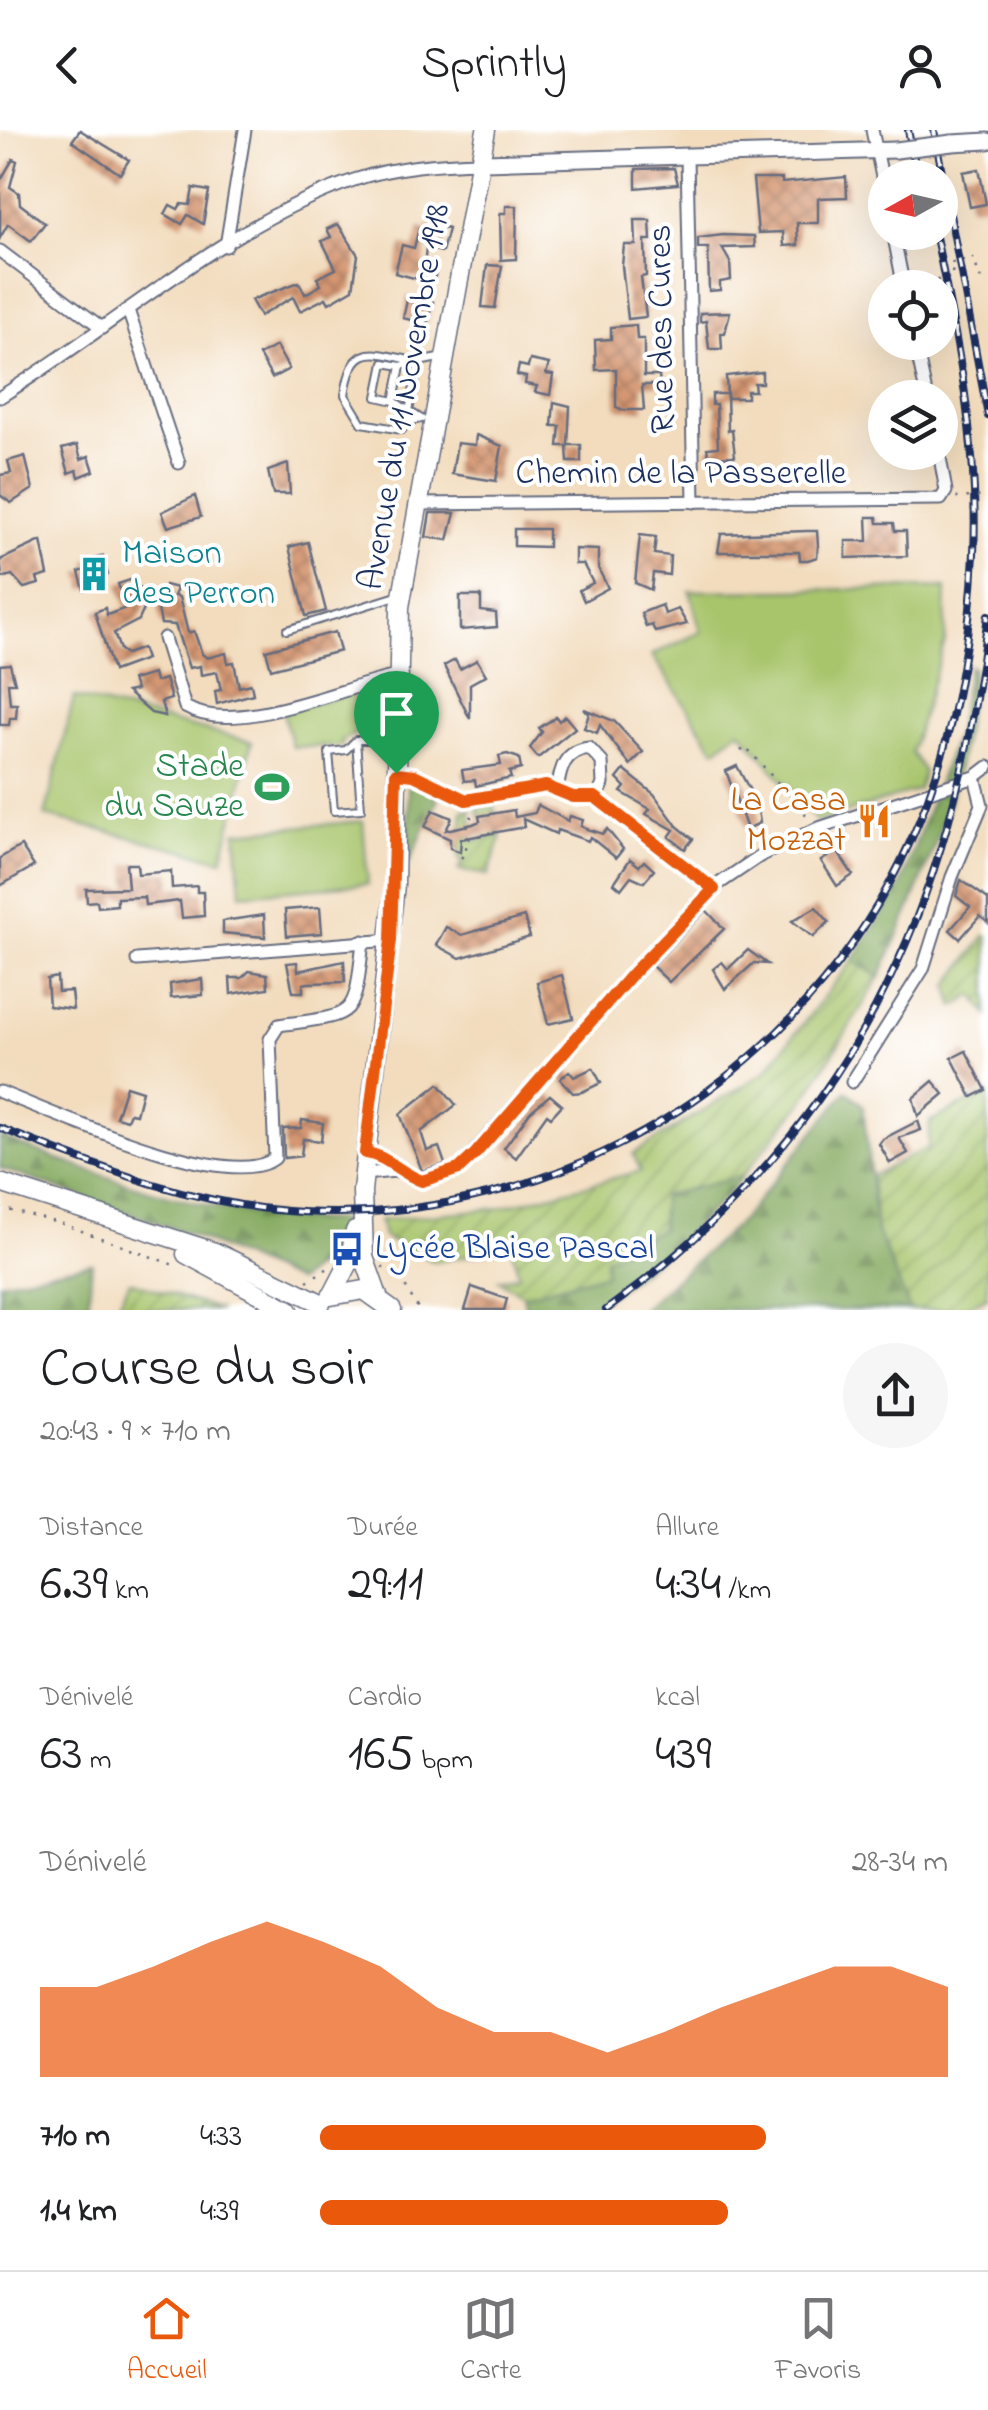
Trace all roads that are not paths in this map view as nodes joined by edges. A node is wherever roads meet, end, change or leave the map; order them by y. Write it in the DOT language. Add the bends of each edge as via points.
graph roads {
  1 [pos="245,130"];
  2 [pos="486,130"];
  3 [pos="872,130"];
  4 [pos="987,145"];
  5 [pos="876,152"];
  6 [pos="687,156"];
  7 [pos="878,160"];
  8 [pos="483,162"];
  9 [pos="226,246"];
  10 [pos="0,252"];
  11 [pos="128,310"];
  12 [pos="102,328"];
  13 [pos="444,357"];
  14 [pos="419,362"];
  15 [pos="401,366"];
  16 [pos="0,397"];
  17 [pos="394,401"];
  18 [pos="409,410"];
  19 [pos="427,422"];
  20 [pos="179,463"];
  21 [pos="943,470"];
  22 [pos="694,502"];
  23 [pos="416,504"];
  24 [pos="402,594"];
  25 [pos="287,630"];
  26 [pos="164,638"];
  27 [pos="397,676"];
  28 [pos="356,740"];
  29 [pos="396,740"];
  30 [pos="988,768"];
  31 [pos="396,773"];
  32 [pos="974,777"];
  33 [pos="558,790"];
  34 [pos="598,798"];
  35 [pos="714,889"];
  36 [pos="391,940"];
  37 [pos="364,941"];
  38 [pos="137,960"];
  39 [pos="852,1082"];
  40 [pos="0,1092"];
  41 [pos="365,1153"];
  42 [pos="396,1171"];
  43 [pos="0,1183"];
  44 [pos="362,1183"];
  45 [pos="0,1193"];
  46 [pos="323,1303"];
  47 [pos="385,1303"];
  48 [pos="288,1310"];
  1 -- 9 [label="street"];
  2 -- 8 [label="main road, Avenue du 11 Novembre 1918"];
  3 -- 5 [label="street"];
  4 -- 5 [label="street, bridge"];
  5 -- 6 [label="street"];
  5 -- 7 [label="street"];
  6 -- 8 [label="street"];
  6 -- 22 [label="street, Rue des Cures"];
  8 -- 9 [label="street" via="357,178 284,208"];
  8 -- 13 [label="main road, Avenue du 11 Novembre 1918"];
  9 -- 11 [label="street"];
  10 -- 12 [label="street"];
  11 -- 12 [label="street"];
  11 -- 20 [label="street"];
  12 -- 16 [label="street"];
  13 -- 14 [label="lane"];
  13 -- 19 [label="main road, Avenue du 11 Novembre 1918"];
  14 -- 15 [label="lane"];
  14 -- 18 [label="lane"];
  14 -- 19 [label="lane" via="359,356 344,395 362,422 402,430 408,421"];
  15 -- 17 [label="lane"];
  15 -- 17 [label="lane" via="384,362 377,397"];
  17 -- 18 [label="lane"];
  18 -- 19 [label="lane"];
  19 -- 23 [label="main road, Avenue du 11 Novembre 1918"];
  21 -- 22 [label="street, Chemin de la Passerelle" via="950,497 937,499"];
  22 -- 23 [label="street, Chemin de la Passerelle"];
  23 -- 24 [label="main road, Avenue du 11 Novembre 1918"];
  24 -- 25 [label="lane"];
  24 -- 27 [label="main road, Avenue du 11 Novembre 1918"];
  26 -- 27 [label="street" via="185,707 233,720"];
  27 -- 29 [label="main road, Avenue du 11 Novembre 1918"];
  28 -- 28 [label="lane" via="346,750 329,752 334,811 361,809"];
  28 -- 29 [label="lane"];
  29 -- 31 [label="main road, Avenue du 11 Novembre 1918"];
  30 -- 32 [label="street"];
  31 -- 33 [label="street" via="466,800 546,786"];
  31 -- 36 [label="main road, Avenue du 11 Novembre 1918"];
  32 -- 35 [label="street" via="816,828"];
  32 -- 39 [label="street" via="982,804 924,970"];
  33 -- 34 [label="street"];
  33 -- 34 [label="street" via="563,762 588,748 602,762"];
  34 -- 35 [label="street"];
  35 -- 42 [label="street" via="459,1169 422,1181"];
  36 -- 37 [label="street"];
  36 -- 41 [label="main road, Avenue du 11 Novembre 1918"];
  37 -- 38 [label="street"];
  37 -- 40 [label="street" via="356,1002 342,1016 279,1024 270,1039 275,1158 264,1166 215,1166 136,1145"];
  41 -- 42 [label="street" via="381,1156"];
  41 -- 44 [label="main road, Avenue du 11 Novembre 1918"];
  42 -- 44 [label="street"];
  43 -- 46 [label="main road" via="216,1252"];
  44 -- 46 [label="main road, Avenue du 11 Novembre 1918" via="350,1263"];
  44 -- 47 [label="main road, Avenue du 11 Novembre 1918" via="364,1256"];
  45 -- 48 [label="main road" via="118,1226 188,1255"];
  46 -- 47 [label="main road" via="356,1289"];
}
